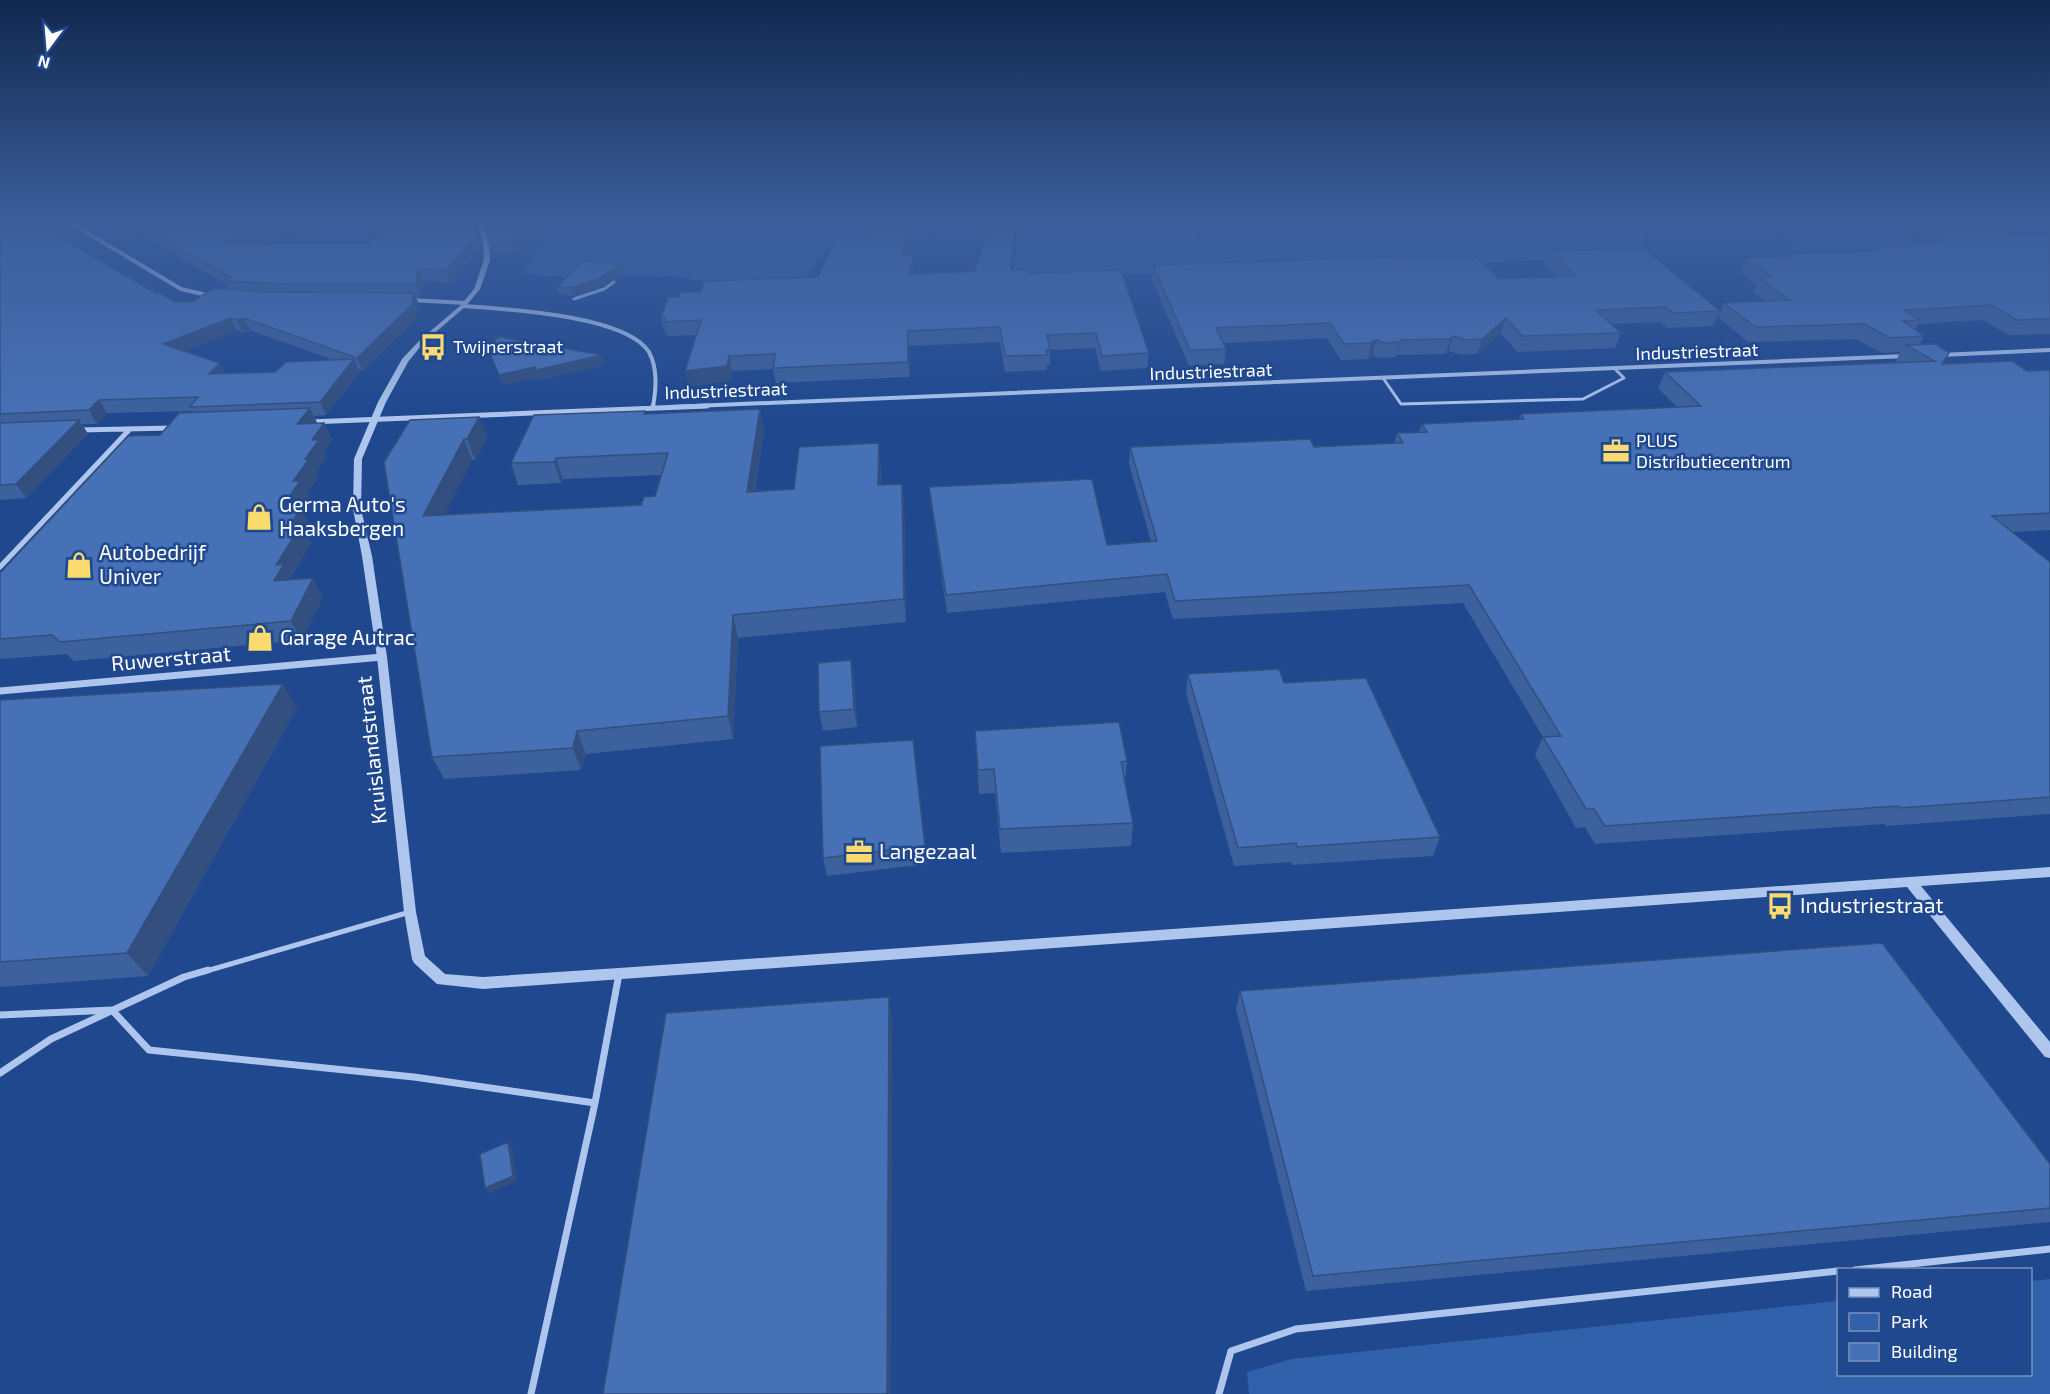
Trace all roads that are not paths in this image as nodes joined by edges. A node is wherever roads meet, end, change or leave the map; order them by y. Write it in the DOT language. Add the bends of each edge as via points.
graph roads {
  1 [pos="178,287"];
  2 [pos="478,287"];
  3 [pos="607,287"];
  4 [pos="220,298"];
  5 [pos="574,299"];
  6 [pos="407,300"];
  7 [pos="465,305"];
  8 [pos="2050,350"];
  9 [pos="1933,355"];
  10 [pos="1909,356"];
  11 [pos="1616,369"];
  12 [pos="1383,378"];
  13 [pos="653,408"];
  14 [pos="374,420"];
  15 [pos="304,423"];
  16 [pos="177,427"];
  17 [pos="130,429"];
  18 [pos="71,430"];
  19 [pos="0,567"];
  20 [pos="382,657"];
  21 [pos="0,691"];
  22 [pos="2050,872"];
  23 [pos="1911,883"];
  24 [pos="410,912"];
  25 [pos="619,974"];
  26 [pos="111,1010"];
  27 [pos="0,1015"];
  28 [pos="2050,1052"];
  29 [pos="0,1073"];
  30 [pos="595,1103"];
  31 [pos="2050,1249"];
  32 [pos="1865,1268"];
  33 [pos="1837,1271"];
  34 [pos="531,1394"];
  35 [pos="1219,1394"];
  1 -- 4 [label="street"];
  2 -- 7 [label="street, Kruislandstraat"];
  3 -- 5 [label="lane"];
  6 -- 7 [label="street"];
  7 -- 13 [label="street" via="589,322 631,336 645,347 651,359 657,387"];
  7 -- 14 [label="street, Kruislandstraat" via="422,341 405,361"];
  8 -- 9 [label="street"];
  10 -- 11 [label="street, Industriestraat"];
  11 -- 12 [label="street, Industriestraat"];
  11 -- 12 [label="lane" via="1624,378 1583,399 1401,404"];
  12 -- 13 [label="street, Industriestraat"];
  13 -- 14 [label="street, Industriestraat"];
  14 -- 15 [label="street"];
  14 -- 20 [label="street, Kruislandstraat" via="358,459 357,509"];
  16 -- 17 [label="street"];
  17 -- 18 [label="street"];
  17 -- 19 [label="street"];
  20 -- 21 [label="street, Ruwerstraat"];
  20 -- 24 [label="street, Kruislandstraat"];
  22 -- 23 [label="street, Kruislandstraat"];
  23 -- 25 [label="street, Kruislandstraat"];
  23 -- 28 [label="street"];
  24 -- 25 [label="street, Kruislandstraat" via="419,959 442,980 483,983"];
  24 -- 26 [label="lane" via="184,977"];
  25 -- 30 [label="lane"];
  26 -- 27 [label="lane"];
  26 -- 29 [label="lane" via="51,1039"];
  26 -- 30 [label="lane" via="149,1050 414,1077"];
  30 -- 34 [label="lane"];
  31 -- 32 [label="lane"];
  33 -- 35 [label="lane" via="1296,1329 1231,1351"];
}
